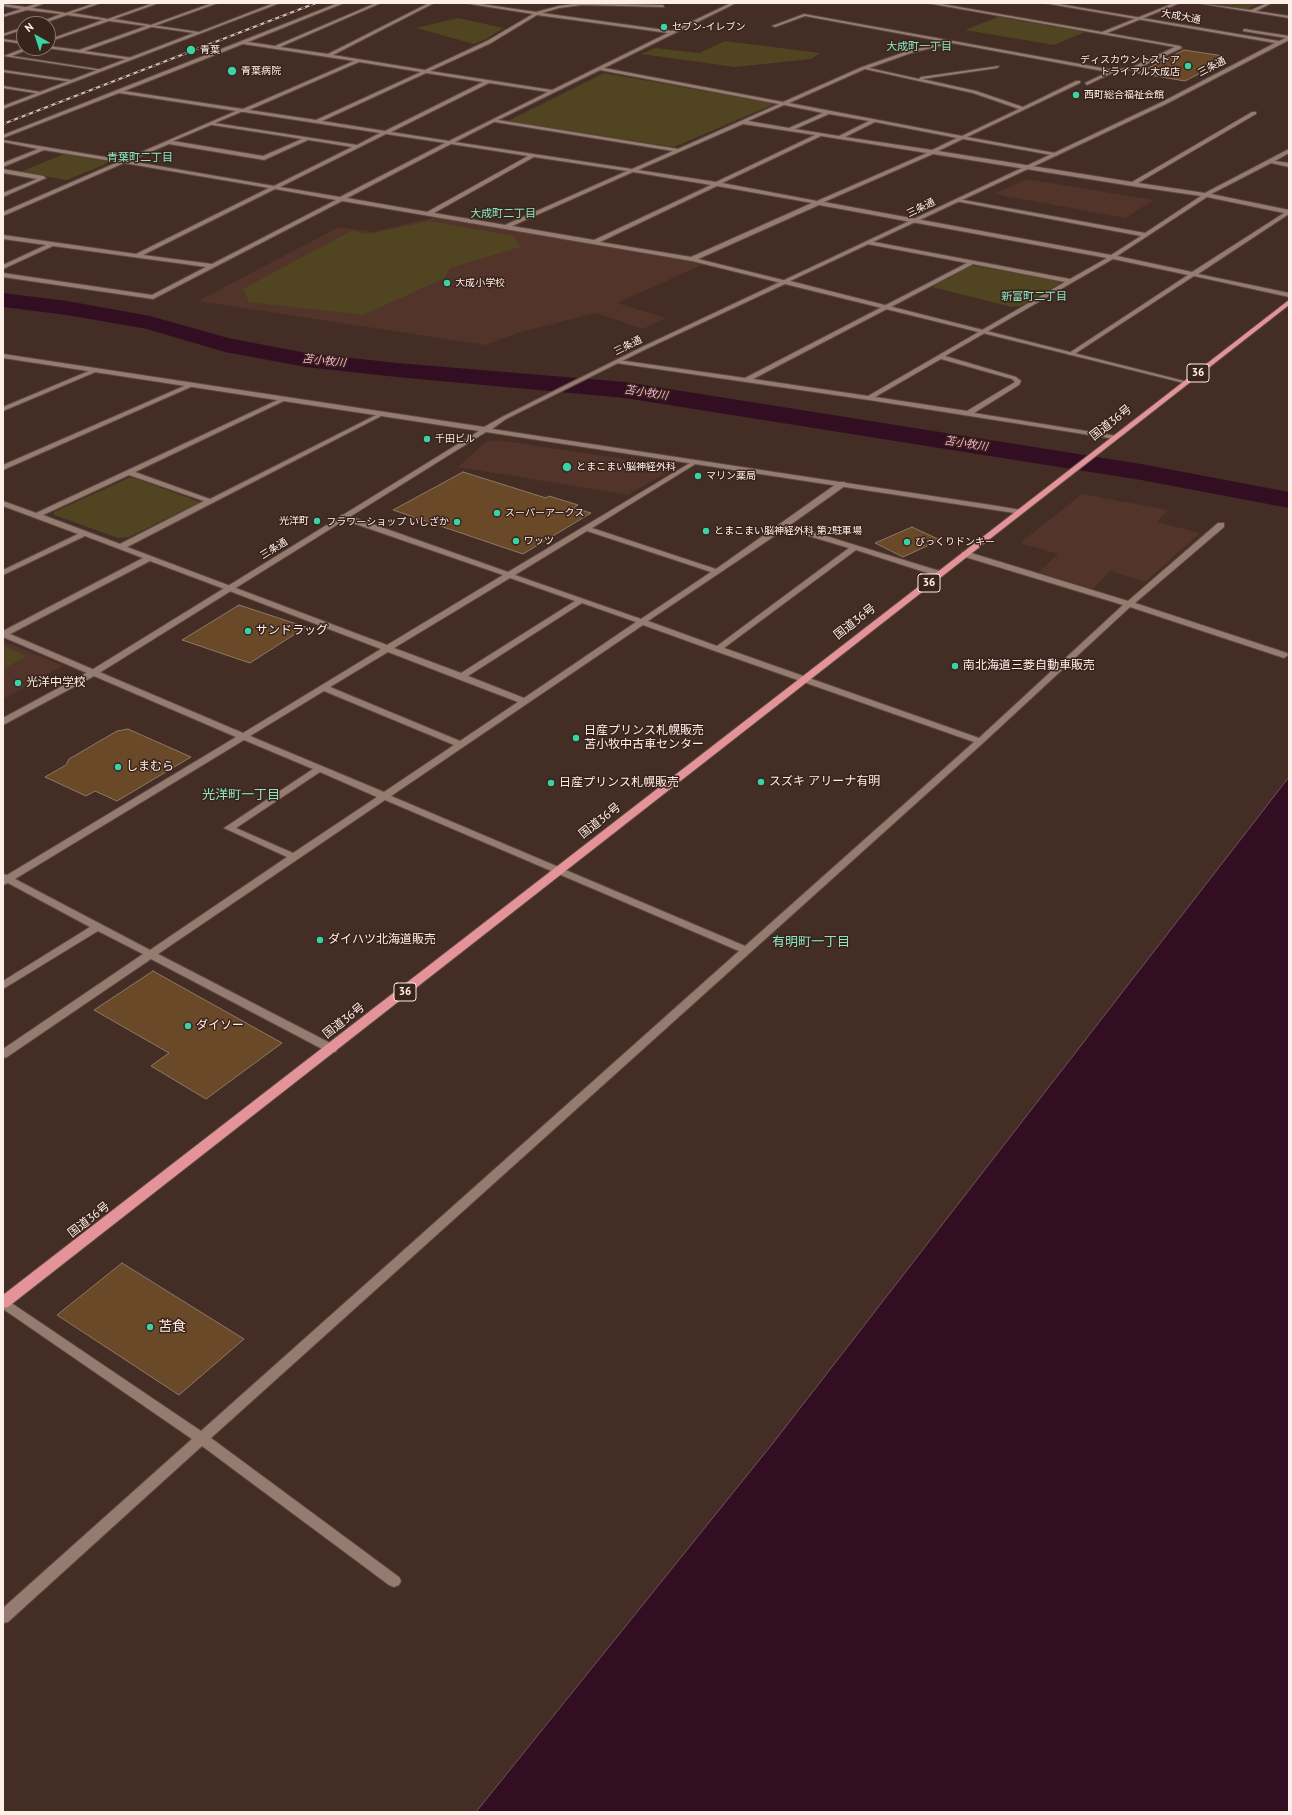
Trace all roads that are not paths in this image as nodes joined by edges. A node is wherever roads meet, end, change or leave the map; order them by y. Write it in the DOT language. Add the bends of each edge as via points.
graph roads {
  1 [pos="10,3"];
  2 [pos="43,3"];
  3 [pos="99,3"];
  4 [pos="157,3"];
  5 [pos="216,3"];
  6 [pos="274,3"];
  7 [pos="278,3"];
  8 [pos="342,3"];
  9 [pos="379,3"];
  10 [pos="432,3"];
  11 [pos="466,3"];
  12 [pos="614,3"];
  13 [pos="734,3"];
  14 [pos="929,3"];
  15 [pos="971,3"];
  16 [pos="1046,3"];
  17 [pos="1178,3"];
  18 [pos="1200,3"];
  19 [pos="1270,3"];
  20 [pos="3,5"];
  21 [pos="663,6"];
  22 [pos="26,8"];
  23 [pos="957,8"];
  24 [pos="1252,11"];
  25 [pos="537,13"];
  26 [pos="1142,13"];
  27 [pos="66,14"];
  28 [pos="1150,14"];
  29 [pos="3,16"];
  30 [pos="1158,16"];
  31 [pos="56,17"];
  32 [pos="1289,17"];
  33 [pos="1138,19"];
  34 [pos="108,20"];
  35 [pos="152,26"];
  36 [pos="774,26"];
  37 [pos="1239,29"];
  38 [pos="16,31"];
  39 [pos="200,33"];
  40 [pos="674,33"];
  41 [pos="1103,34"];
  42 [pos="3,35"];
  43 [pos="56,38"];
  44 [pos="1289,38"];
  45 [pos="3,40"];
  46 [pos="16,42"];
  47 [pos="242,42"];
  48 [pos="951,42"];
  49 [pos="1281,43"];
  50 [pos="1289,44"];
  51 [pos="276,47"];
  52 [pos="56,48"];
  53 [pos="81,51"];
  54 [pos="16,53"];
  55 [pos="328,56"];
  56 [pos="5,57"];
  57 [pos="131,59"];
  58 [pos="358,61"];
  59 [pos="996,67"];
  60 [pos="864,68"];
  61 [pos="600,69"];
  62 [pos="102,70"];
  63 [pos="3,71"];
  64 [pos="1113,71"];
  65 [pos="426,72"];
  66 [pos="916,79"];
  67 [pos="72,81"];
  68 [pos="490,81"];
  69 [pos="1078,82"];
  70 [pos="1088,84"];
  71 [pos="3,87"];
  72 [pos="118,91"];
  73 [pos="554,92"];
  74 [pos="41,93"];
  75 [pos="782,104"];
  76 [pos="3,106"];
  77 [pos="1022,108"];
  78 [pos="241,111"];
  79 [pos="829,112"];
  80 [pos="1254,113"];
  81 [pos="495,121"];
  82 [pos="874,121"];
  83 [pos="316,122"];
  84 [pos="742,122"];
  85 [pos="212,123"];
  86 [pos="790,129"];
  87 [pos="386,132"];
  88 [pos="821,134"];
  89 [pos="3,137"];
  90 [pos="840,137"];
  91 [pos="306,138"];
  92 [pos="961,138"];
  93 [pos="3,141"];
  94 [pos="168,142"];
  95 [pos="450,142"];
  96 [pos="357,146"];
  97 [pos="44,148"];
  98 [pos="677,150"];
  99 [pos="1289,151"];
  100 [pos="932,152"];
  101 [pos="533,155"];
  102 [pos="1055,155"];
  103 [pos="1270,161"];
  104 [pos="124,162"];
  105 [pos="3,165"];
  106 [pos="1289,165"];
  107 [pos="1030,168"];
  108 [pos="632,170"];
  109 [pos="3,171"];
  110 [pos="716,184"];
  111 [pos="1132,184"];
  112 [pos="274,187"];
  113 [pos="3,195"];
  114 [pos="1206,195"];
  115 [pos="343,199"];
  116 [pos="958,201"];
  117 [pos="816,203"];
  118 [pos="1288,212"];
  119 [pos="3,214"];
  120 [pos="428,214"];
  121 [pos="914,222"];
  122 [pos="506,227"];
  123 [pos="1147,235"];
  124 [pos="3,237"];
  125 [pos="594,242"];
  126 [pos="869,243"];
  127 [pos="52,244"];
  128 [pos="138,255"];
  129 [pos="1112,257"];
  130 [pos="692,259"];
  131 [pos="973,262"];
  132 [pos="213,266"];
  133 [pos="3,267"];
  134 [pos="1193,274"];
  135 [pos="3,275"];
  136 [pos="786,282"];
  137 [pos="1071,282"];
  138 [pos="1289,295"];
  139 [pos="1289,302"];
  140 [pos="884,307"];
  141 [pos="983,332"];
  142 [pos="1071,354"];
  143 [pos="4,356"];
  144 [pos="940,357"];
  145 [pos="618,362"];
  146 [pos="96,370"];
  147 [pos="745,381"];
  148 [pos="1186,383"];
  149 [pos="191,385"];
  150 [pos="869,398"];
  151 [pos="284,399"];
  152 [pos="3,409"];
  153 [pos="382,414"];
  154 [pos="967,414"];
  155 [pos="484,429"];
  156 [pos="1115,437"];
  157 [pos="695,462"];
  158 [pos="3,468"];
  159 [pos="130,473"];
  160 [pos="842,484"];
  161 [pos="210,501"];
  162 [pos="3,504"];
  163 [pos="1018,512"];
  164 [pos="36,516"];
  165 [pos="344,517"];
  166 [pos="1221,525"];
  167 [pos="784,526"];
  168 [pos="585,528"];
  169 [pos="84,534"];
  170 [pos="120,547"];
  171 [pos="854,548"];
  172 [pos="965,554"];
  173 [pos="149,558"];
  174 [pos="715,572"];
  175 [pos="3,573"];
  176 [pos="940,574"];
  177 [pos="508,575"];
  178 [pos="230,588"];
  179 [pos="580,601"];
  180 [pos="1129,604"];
  181 [pos="640,622"];
  182 [pos="4,634"];
  183 [pos="388,648"];
  184 [pos="718,649"];
  185 [pos="1284,655"];
  186 [pos="93,672"];
  187 [pos="461,677"];
  188 [pos="805,679"];
  189 [pos="323,687"];
  190 [pos="525,701"];
  191 [pos="3,722"];
  192 [pos="242,736"];
  193 [pos="980,741"];
  194 [pos="460,744"];
  195 [pos="319,769"];
  196 [pos="383,796"];
  197 [pos="294,856"];
  198 [pos="559,871"];
  199 [pos="4,879"];
  200 [pos="98,926"];
  201 [pos="746,950"];
  202 [pos="150,954"];
  203 [pos="3,986"];
  204 [pos="332,1049"];
  205 [pos="3,1054"];
  206 [pos="3,1303"];
  207 [pos="201,1438"];
  208 [pos="394,1581"];
  209 [pos="3,1618"];
  1 -- 20 [label="street"];
  2 -- 22 [label="street"];
  3 -- 27 [label="street"];
  4 -- 34 [label="street"];
  5 -- 35 [label="street"];
  6 -- 7 [label="street"];
  7 -- 39 [label="street"];
  8 -- 47 [label="street"];
  9 -- 51 [label="street"];
  10 -- 55 [label="street"];
  11 -- 25 [label="street"];
  12 -- 21 [label="street"];
  12 -- 25 [label="street" via="571,5"];
  13 -- 40 [label="street"];
  14 -- 23 [label="street"];
  15 -- 23 [label="street"];
  16 -- 33 [label="street, 大成大通"];
  17 -- 28 [label="street"];
  18 -- 24 [label="street"];
  19 -- 24 [label="street"];
  20 -- 22 [label="street"];
  22 -- 27 [label="street"];
  22 -- 29 [label="street"];
  23 -- 41 [label="street"];
  24 -- 32 [label="street"];
  25 -- 40 [label="street"];
  25 -- 65 [label="street" via="489,42"];
  26 -- 28 [label="street, 大成大通"];
  27 -- 31 [label="street"];
  27 -- 34 [label="street"];
  28 -- 30 [label="street, 大成大通"];
  28 -- 33 [label="street"];
  33 -- 41 [label="street"];
  33 -- 49 [label="street, 大成大通"];
  34 -- 35 [label="street"];
  34 -- 43 [label="street"];
  35 -- 39 [label="street"];
  35 -- 53 [label="street"];
  36 -- 48 [label="street" via="805,15"];
  37 -- 44 [label="street"];
  38 -- 42 [label="street"];
  39 -- 57 [label="street"];
  40 -- 61 [label="street"];
  41 -- 64 [label="street" via="1180,47 1134,68"];
  44 -- 49 [label="street, 三条通"];
  45 -- 46 [label="street"];
  47 -- 51 [label="street"];
  47 -- 72 [label="street"];
  48 -- 60 [label="street" via="910,52"];
  48 -- 64 [label="street"];
  49 -- 50 [label="street, 大成大通"];
  49 -- 102 [label="street, 三条通" via="1173,99"];
  51 -- 55 [label="street"];
  52 -- 53 [label="street"];
  53 -- 57 [label="street"];
  54 -- 56 [label="street"];
  55 -- 58 [label="street"];
  56 -- 62 [label="street"];
  57 -- 62 [label="street"];
  58 -- 65 [label="street"];
  58 -- 78 [label="street"];
  59 -- 66 [label="street"];
  60 -- 66 [label="street"];
  60 -- 75 [label="street"];
  61 -- 73 [label="street"];
  61 -- 75 [label="street"];
  62 -- 67 [label="street"];
  63 -- 67 [label="street"];
  64 -- 70 [label="street"];
  65 -- 68 [label="street"];
  65 -- 83 [label="street"];
  66 -- 77 [label="street" via="974,92"];
  67 -- 74 [label="street"];
  68 -- 73 [label="street"];
  68 -- 87 [label="street"];
  69 -- 77 [label="street"];
  71 -- 74 [label="street"];
  72 -- 78 [label="street"];
  72 -- 89 [label="street"];
  73 -- 81 [label="street"];
  74 -- 76 [label="street"];
  75 -- 79 [label="street"];
  75 -- 84 [label="street"];
  77 -- 92 [label="street"];
  78 -- 83 [label="street"];
  78 -- 85 [label="street"];
  79 -- 82 [label="street"];
  79 -- 86 [label="street"];
  80 -- 111 [label="street"];
  81 -- 95 [label="street"];
  81 -- 98 [label="street"];
  82 -- 90 [label="street"];
  82 -- 92 [label="street"];
  83 -- 87 [label="street"];
  84 -- 86 [label="street"];
  84 -- 98 [label="street"];
  85 -- 91 [label="street"];
  85 -- 94 [label="street"];
  86 -- 88 [label="street"];
  87 -- 95 [label="street"];
  87 -- 96 [label="street"];
  88 -- 90 [label="street"];
  88 -- 110 [label="street"];
  90 -- 100 [label="street"];
  91 -- 94 [label="street" via="264,158"];
  91 -- 96 [label="street"];
  92 -- 100 [label="street"];
  92 -- 102 [label="street"];
  93 -- 97 [label="street"];
  94 -- 104 [label="street"];
  95 -- 101 [label="street"];
  95 -- 115 [label="street"];
  96 -- 112 [label="street"];
  97 -- 104 [label="street"];
  97 -- 105 [label="street"];
  98 -- 108 [label="street"];
  99 -- 103 [label="street"];
  100 -- 107 [label="street"];
  100 -- 117 [label="street"];
  101 -- 108 [label="street"];
  101 -- 120 [label="street"];
  102 -- 107 [label="street, 三条通"];
  103 -- 106 [label="street"];
  103 -- 114 [label="street"];
  104 -- 112 [label="street"];
  104 -- 119 [label="street"];
  107 -- 111 [label="street"];
  107 -- 116 [label="street, 三条通"];
  108 -- 110 [label="street"];
  108 -- 122 [label="street"];
  109 -- 113 [label="street" via="43,178"];
  110 -- 117 [label="street"];
  110 -- 125 [label="street"];
  111 -- 114 [label="street"];
  112 -- 115 [label="street"];
  112 -- 128 [label="street"];
  114 -- 118 [label="street"];
  114 -- 123 [label="street"];
  115 -- 120 [label="street"];
  115 -- 132 [label="street"];
  116 -- 121 [label="street, 三条通"];
  116 -- 123 [label="street"];
  117 -- 121 [label="street"];
  117 -- 130 [label="street"];
  118 -- 134 [label="street"];
  120 -- 122 [label="street"];
  121 -- 126 [label="street, 三条通"];
  121 -- 129 [label="street"];
  122 -- 125 [label="street"];
  123 -- 129 [label="street"];
  124 -- 127 [label="street"];
  125 -- 130 [label="street"];
  126 -- 131 [label="street"];
  126 -- 136 [label="street, 三条通"];
  127 -- 128 [label="street"];
  127 -- 133 [label="street"];
  128 -- 132 [label="street"];
  129 -- 134 [label="street"];
  129 -- 137 [label="street"];
  130 -- 136 [label="street"];
  131 -- 137 [label="street"];
  131 -- 140 [label="street"];
  132 -- 135 [label="street" via="153,297"];
  134 -- 138 [label="street"];
  134 -- 142 [label="street"];
  136 -- 140 [label="street"];
  136 -- 145 [label="street, 三条通"];
  137 -- 141 [label="street"];
  139 -- 148 [label="highway, 国道36号 / 36"];
  140 -- 141 [label="street"];
  140 -- 147 [label="street"];
  141 -- 142 [label="street"];
  141 -- 144 [label="street"];
  142 -- 148 [label="street"];
  143 -- 146 [label="street"];
  144 -- 150 [label="street"];
  144 -- 154 [label="street" via="1018,381"];
  145 -- 147 [label="street"];
  145 -- 155 [label="street, 三条通"];
  146 -- 149 [label="street"];
  146 -- 152 [label="street"];
  147 -- 150 [label="street"];
  148 -- 156 [label="highway, 国道36号 / 36"];
  149 -- 151 [label="street"];
  149 -- 158 [label="street"];
  150 -- 154 [label="street"];
  151 -- 153 [label="street"];
  151 -- 159 [label="street"];
  153 -- 155 [label="street"];
  153 -- 161 [label="street"];
  154 -- 156 [label="street"];
  155 -- 157 [label="street"];
  155 -- 165 [label="street, 三条通"];
  156 -- 163 [label="highway, 国道36号 / 36"];
  157 -- 160 [label="street"];
  157 -- 168 [label="street"];
  159 -- 161 [label="street"];
  159 -- 164 [label="street"];
  160 -- 163 [label="street"];
  160 -- 167 [label="street"];
  161 -- 170 [label="street"];
  162 -- 164 [label="street"];
  163 -- 172 [label="highway, 国道36号 / 36"];
  164 -- 169 [label="street"];
  165 -- 177 [label="street"];
  165 -- 178 [label="street, 三条通"];
  166 -- 180 [label="street"];
  167 -- 171 [label="street"];
  167 -- 174 [label="street"];
  168 -- 174 [label="street"];
  168 -- 177 [label="street"];
  169 -- 170 [label="street"];
  169 -- 175 [label="street"];
  170 -- 173 [label="street"];
  171 -- 176 [label="street"];
  171 -- 184 [label="street"];
  172 -- 176 [label="highway, 国道36号 / 36"];
  172 -- 180 [label="street"];
  173 -- 178 [label="street"];
  173 -- 182 [label="street"];
  174 -- 181 [label="street"];
  176 -- 188 [label="highway, 国道36号 / 36"];
  177 -- 179 [label="street"];
  177 -- 183 [label="street"];
  178 -- 183 [label="street"];
  178 -- 186 [label="street, 三条通"];
  179 -- 181 [label="street"];
  179 -- 187 [label="street"];
  180 -- 185 [label="street"];
  180 -- 193 [label="street"];
  181 -- 184 [label="street"];
  181 -- 190 [label="street"];
  182 -- 186 [label="street"];
  183 -- 187 [label="street"];
  183 -- 189 [label="street"];
  184 -- 188 [label="street"];
  186 -- 191 [label="street, 三条通"];
  186 -- 192 [label="street"];
  187 -- 190 [label="street"];
  188 -- 193 [label="street"];
  188 -- 198 [label="highway, 国道36号 / 36"];
  189 -- 192 [label="street"];
  189 -- 194 [label="street"];
  190 -- 194 [label="street"];
  192 -- 195 [label="street"];
  192 -- 199 [label="street"];
  193 -- 201 [label="street"];
  194 -- 196 [label="street"];
  195 -- 196 [label="street"];
  195 -- 197 [label="street" via="229,828"];
  196 -- 197 [label="street"];
  196 -- 198 [label="street"];
  197 -- 202 [label="street"];
  198 -- 201 [label="street"];
  198 -- 204 [label="highway, 国道36号 / 36"];
  199 -- 200 [label="street"];
  200 -- 202 [label="street"];
  200 -- 203 [label="street"];
  201 -- 207 [label="street"];
  202 -- 204 [label="street"];
  202 -- 205 [label="street"];
  204 -- 206 [label="highway, 国道36号 / 36"];
  206 -- 207 [label="street"];
  207 -- 208 [label="street"];
  207 -- 209 [label="street"];
}
